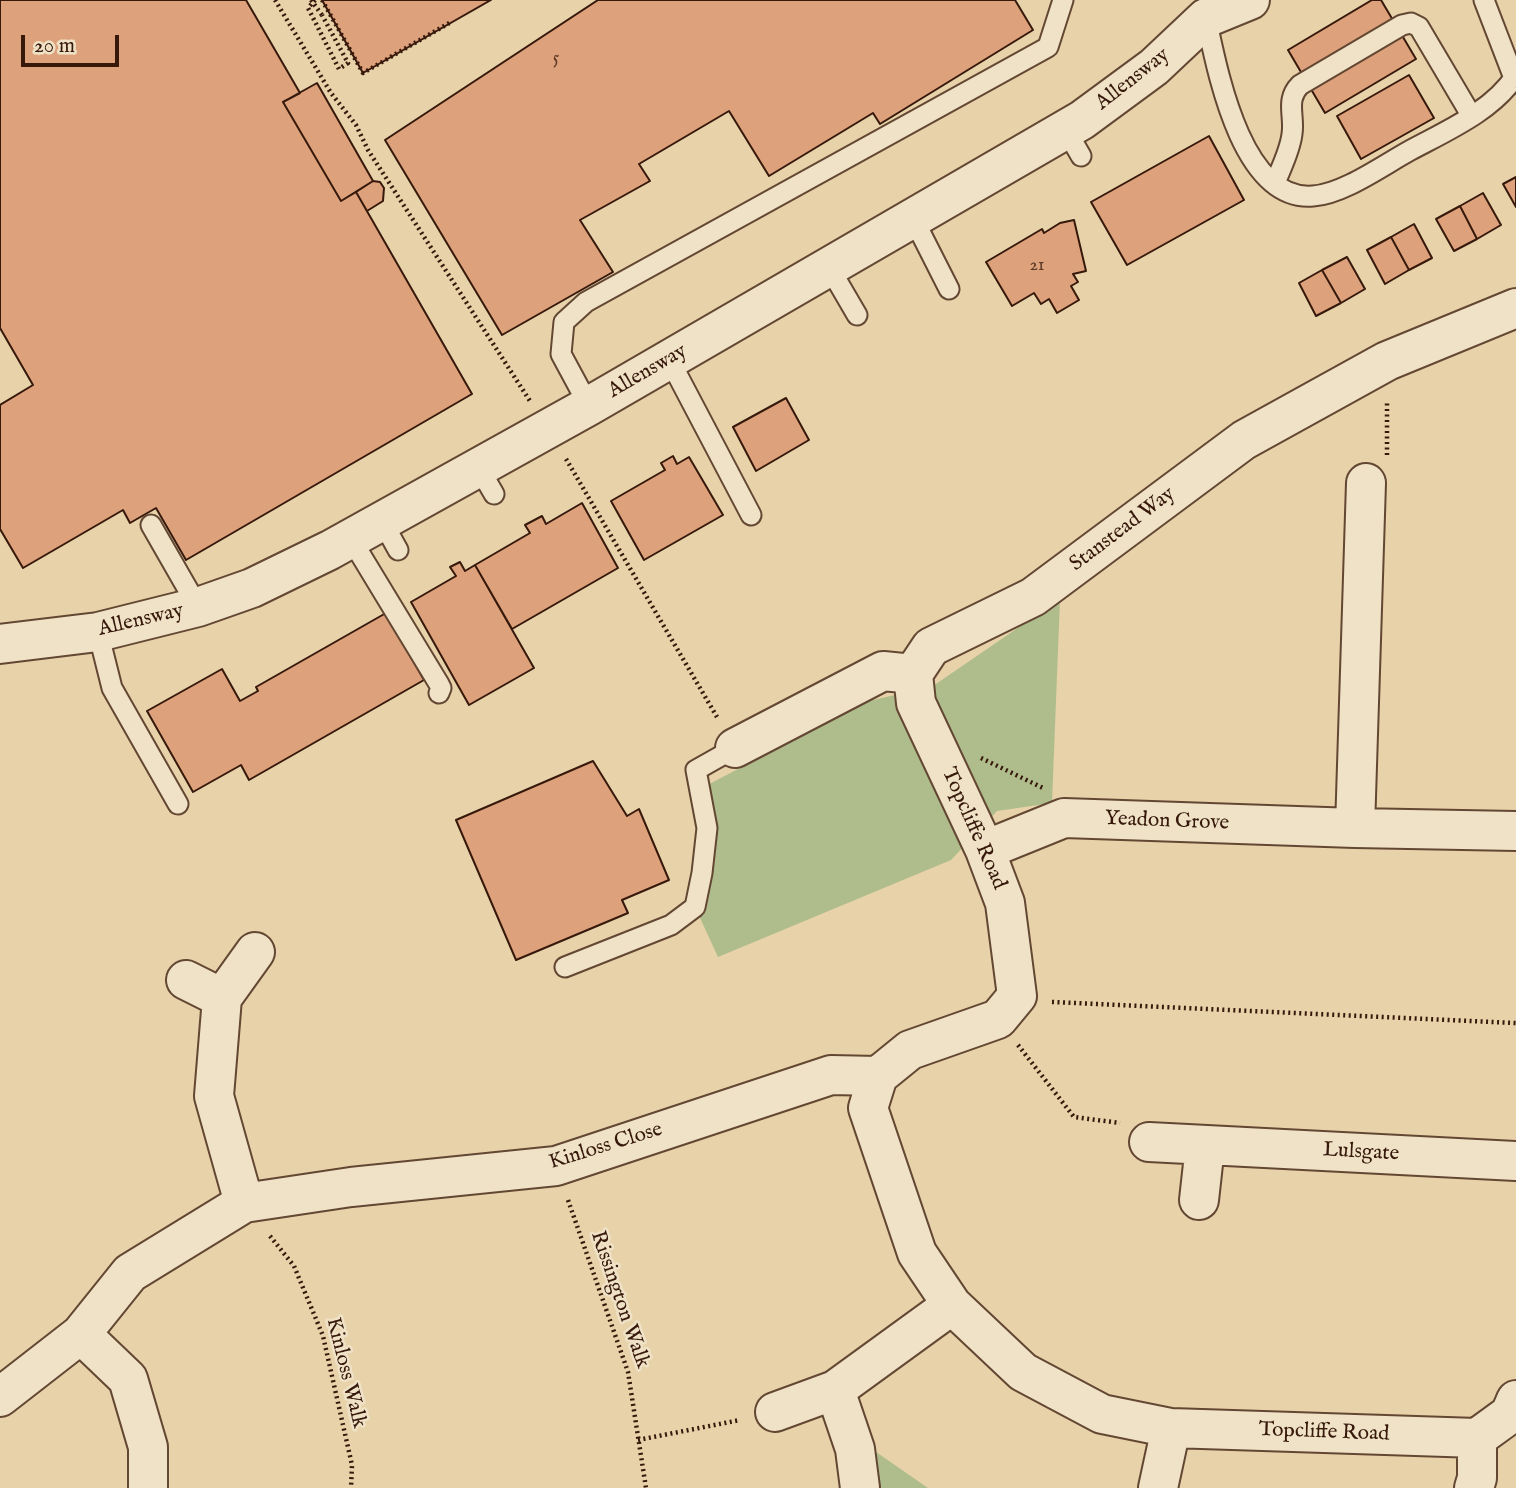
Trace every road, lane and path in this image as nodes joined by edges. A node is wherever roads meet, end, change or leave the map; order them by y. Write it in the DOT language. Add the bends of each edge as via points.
graph roads {
  1 [pos="275,0"];
  2 [pos="313,0"];
  3 [pos="322,0"];
  4 [pos="1063,0"];
  5 [pos="1250,0"];
  6 [pos="1484,0"];
  7 [pos="1200,9"];
  8 [pos="451,22"];
  9 [pos="1515,76"];
  10 [pos="1471,115"];
  11 [pos="1275,183"];
  12 [pos="913,218"];
  13 [pos="829,267"];
  14 [pos="949,289"];
  15 [pos="1516,307"];
  16 [pos="857,315"];
  17 [pos="669,359"];
  18 [pos="1387,361"];
  19 [pos="589,406"];
  20 [pos="548,429"];
  21 [pos="1366,483"];
  22 [pos="751,515"];
  23 [pos="151,525"];
  24 [pos="377,537"];
  25 [pos="198,607"];
  26 [pos="98,632"];
  27 [pos="0,644"];
  28 [pos="913,674"];
  29 [pos="439,693"];
  30 [pos="735,748"];
  31 [pos="977,756"];
  32 [pos="178,804"];
  33 [pos="1064,818"];
  34 [pos="1355,828"];
  35 [pos="1516,831"];
  36 [pos="985,850"];
  37 [pos="255,952"];
  38 [pos="565,967"];
  39 [pos="187,980"];
  40 [pos="222,998"];
  41 [pos="1007,1008"];
  42 [pos="1516,1023"];
  43 [pos="878,1076"];
  44 [pos="1149,1142"];
  45 [pos="1205,1146"];
  46 [pos="1516,1161"];
  47 [pos="556,1166"];
  48 [pos="1199,1199"];
  49 [pos="244,1203"];
  50 [pos="952,1305"];
  51 [pos="81,1334"];
  52 [pos="835,1390"];
  53 [pos="0,1397"];
  54 [pos="1516,1400"];
  55 [pos="775,1412"];
  56 [pos="1171,1428"];
  57 [pos="1477,1438"];
  58 [pos="638,1440"];
  59 [pos="148,1488"];
  60 [pos="351,1488"];
  61 [pos="646,1488"];
  62 [pos="860,1488"];
  63 [pos="1158,1488"];
  64 [pos="1474,1488"];
  1 -- 20 [label="path"];
  2 -- 2 [label="path, bridge" via="308,8 339,69 348,63"];
  3 -- 8 [label="path" via="363,73"];
  4 -- 19 [label="lane" via="1048,47 586,302 564,322 561,354"];
  5 -- 7 [label="street, Allensway"];
  6 -- 9 [label="lane"];
  7 -- 11 [label="lane" via="1236,127 1255,165"];
  7 -- 12 [label="street, Allensway" via="1154,67 1073,143"];
  9 -- 10 [label="lane" via="1504,92"];
  10 -- 11 [label="lane" via="1334,190 1301,195"];
  10 -- 11 [label="lane" via="1419,27 1402,25 1294,92 1290,110 1293,133"];
  12 -- 13 [label="street, Allensway"];
  12 -- 14 [label="lane"];
  13 -- 16 [label="lane"];
  13 -- 17 [label="street, Allensway"];
  15 -- 18 [label="street, Stanstead Way"];
  17 -- 19 [label="street, Allensway"];
  17 -- 22 [label="lane"];
  18 -- 21 [label="path" via="1387,484"];
  18 -- 28 [label="street, Stanstead Way" via="1244,440 1033,597 931,647"];
  19 -- 20 [label="street, Allensway"];
  20 -- 24 [label="street, Allensway" via="487,481"];
  20 -- 30 [label="path"];
  21 -- 34 [label="street"];
  23 -- 25 [label="lane"];
  24 -- 25 [label="street, Allensway"];
  24 -- 29 [label="lane" via="441,688"];
  25 -- 26 [label="street, Allensway"];
  26 -- 27 [label="street, Allensway"];
  26 -- 32 [label="lane" via="112,688"];
  28 -- 30 [label="street" via="883,671"];
  28 -- 36 [label="street, Topcliffe Road" via="916,703"];
  30 -- 38 [label="lane" via="696,770 707,828 695,907 671,925"];
  31 -- 33 [label="path" via="1063,798"];
  33 -- 34 [label="street, Yeadon Grove"];
  33 -- 36 [label="street, Yeadon Grove"];
  34 -- 35 [label="street, Yeadon Grove"];
  36 -- 41 [label="street, Topcliffe Road" via="1005,903"];
  37 -- 40 [label="street"];
  39 -- 40 [label="street"];
  40 -- 49 [label="street" via="214,1096"];
  41 -- 42 [label="path" via="1062,1004"];
  41 -- 43 [label="street" via="910,1050"];
  41 -- 44 [label="path" via="1074,1117 1149,1126"];
  43 -- 47 [label="street, Kinloss Close" via="831,1075"];
  43 -- 50 [label="street, Topcliffe Road" via="868,1108 917,1253"];
  44 -- 45 [label="street, Lulsgate"];
  45 -- 46 [label="street, Lulsgate"];
  45 -- 48 [label="street"];
  47 -- 49 [label="street, Kinloss Close"];
  47 -- 58 [label="path, Rissington Walk" via="628,1372"];
  49 -- 51 [label="street, Kinloss Close" via="130,1273"];
  49 -- 60 [label="path, Kinloss Walk" via="294,1266 323,1336 352,1465"];
  50 -- 52 [label="street"];
  50 -- 56 [label="street, Topcliffe Road" via="1023,1372 1102,1414"];
  51 -- 53 [label="street, Kinloss Close"];
  51 -- 59 [label="street" via="128,1379 148,1447"];
  52 -- 55 [label="street"];
  52 -- 62 [label="street" via="855,1448"];
  54 -- 57 [label="street" via="1510,1414"];
  55 -- 58 [label="path"];
  56 -- 57 [label="street, Topcliffe Road"];
  56 -- 63 [label="street"];
  57 -- 64 [label="street"];
  58 -- 61 [label="path, Rissington Walk"];
}
